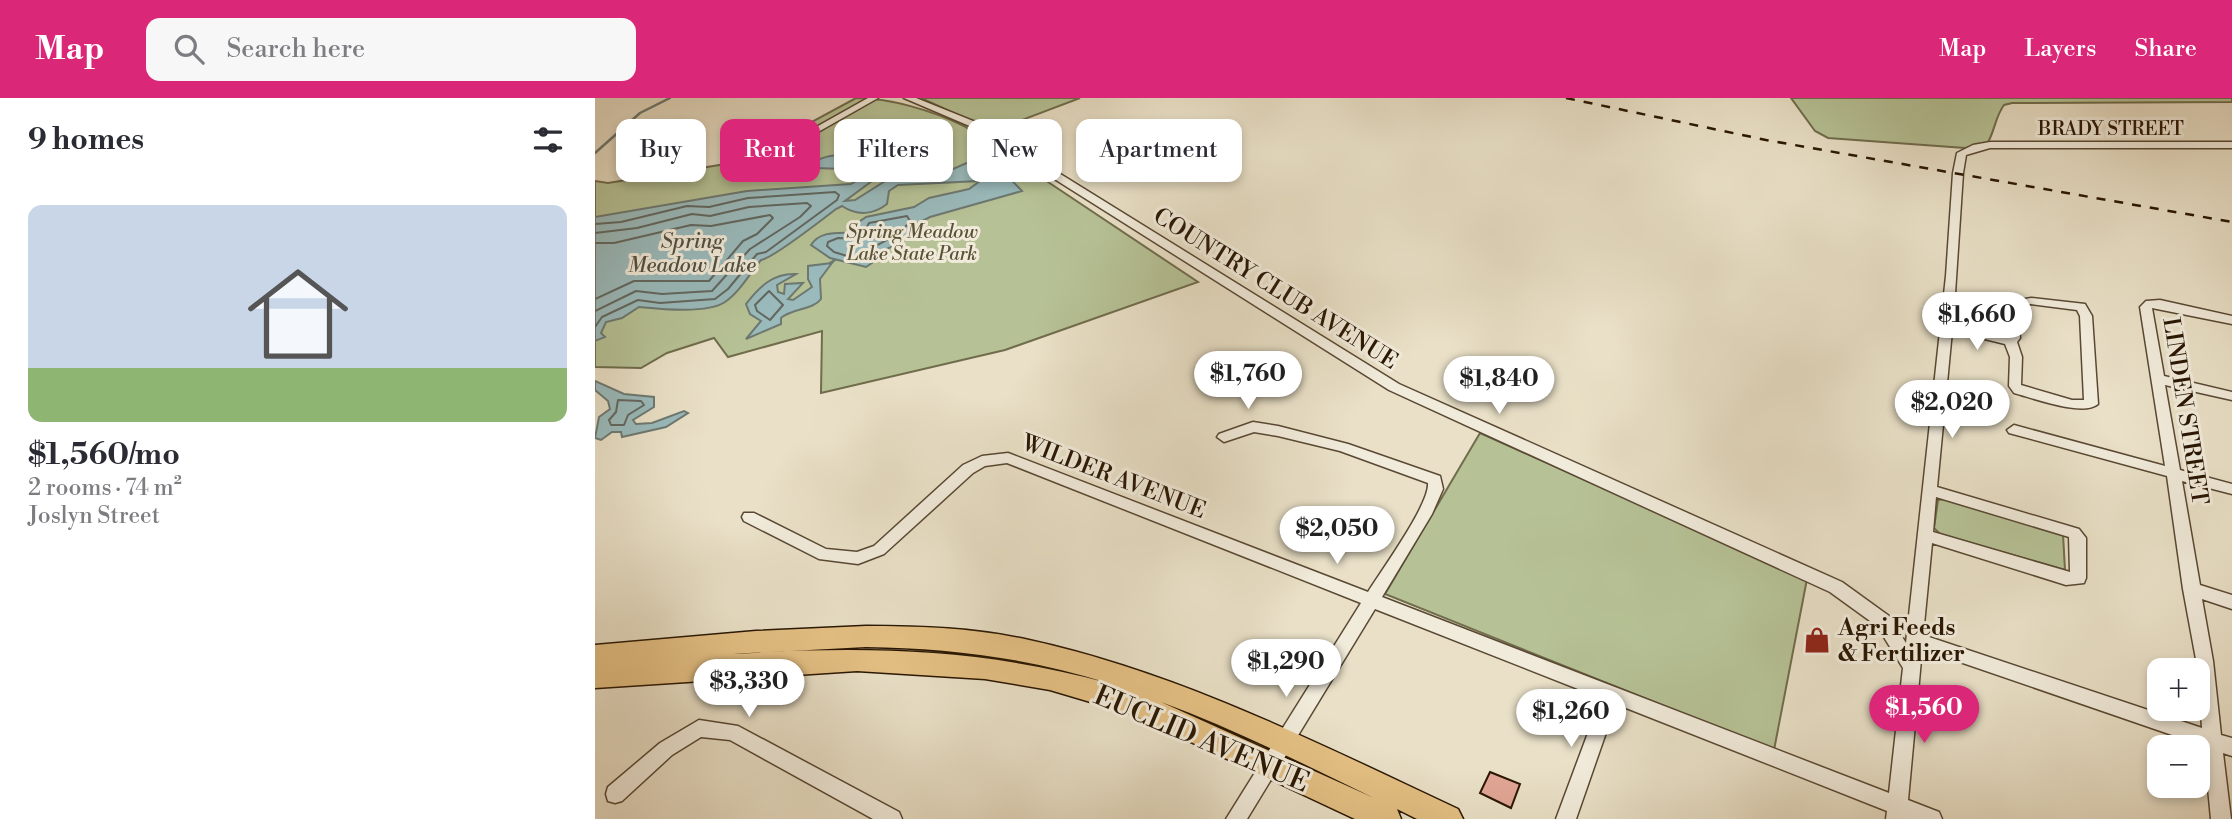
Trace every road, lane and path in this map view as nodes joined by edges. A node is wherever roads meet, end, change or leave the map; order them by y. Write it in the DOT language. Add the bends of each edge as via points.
graph roads {
  1 [pos="874,98"];
  2 [pos="908,98"];
  3 [pos="820,128"];
  4 [pos="2232,145"];
  5 [pos="2232,320"];
  6 [pos="1946,326"];
  7 [pos="2010,341"];
  8 [pos="2158,379"];
  9 [pos="2232,396"];
  10 [pos="2014,430"];
  11 [pos="1224,437"];
  12 [pos="2173,473"];
  13 [pos="2232,489"];
  14 [pos="1930,490"];
  15 [pos="749,517"];
  16 [pos="1925,535"];
  17 [pos="2191,589"];
  18 [pos="1370,599"];
  19 [pos="2232,602"];
  20 [pos="1914,639"];
  21 [pos="777,653"];
  22 [pos="595,656"];
  23 [pos="1912,667"];
  24 [pos="595,677"];
  25 [pos="1612,692"];
  26 [pos="2213,740"];
  27 [pos="2232,747"];
  28 [pos="1276,753"];
  29 [pos="615,794"];
  30 [pos="1897,812"];
  31 [pos="892,819"];
  32 [pos="1236,819"];
  33 [pos="1386,819"];
  34 [pos="1448,819"];
  35 [pos="1566,819"];
  36 [pos="1932,819"];
  37 [pos="2221,819"];
  1 -- 3 [label="street"];
  2 -- 23 [label="street, COUNTRY CLUB AVENUE" via="975,125 1394,387 1836,587 1883,621"];
  4 -- 6 [label="street, BRADY STREET" via="1990,145 1968,149 1960,162"];
  5 -- 8 [label="street, LINDEN STREET" via="2150,303 2146,307"];
  6 -- 7 [label="street"];
  6 -- 14 [label="street"];
  7 -- 7 [label="street" via="2015,386 2073,404 2091,404 2086,316 2077,306 2031,301 2013,304 2014,338"];
  8 -- 9 [label="street"];
  8 -- 12 [label="street, LINDEN STREET"];
  10 -- 12 [label="street"];
  11 -- 18 [label="street" via="1253,427 1277,431 1333,444 1435,480 1425,514"];
  12 -- 13 [label="street"];
  12 -- 17 [label="street, LINDEN STREET"];
  14 -- 16 [label="street"];
  14 -- 16 [label="street" via="2074,533 2078,578"];
  15 -- 18 [label="street, WILDER AVENUE" via="824,555 859,558 879,550 968,469 982,461 1008,458"];
  16 -- 20 [label="street"];
  17 -- 19 [label="street"];
  17 -- 26 [label="street, LINDEN STREET"];
  18 -- 25 [label="street, WILDER AVENUE"];
  18 -- 28 [label="street"];
  20 -- 23 [label="street"];
  20 -- 26 [label="street"];
  21 -- 22 [label="highway, EUCLID AVENUE"];
  21 -- 24 [label="highway, EUCLID AVENUE"];
  21 -- 28 [label="highway, EUCLID AVENUE" via="999,669 1116,697"];
  23 -- 30 [label="street"];
  25 -- 30 [label="street, WILDER AVENUE"];
  25 -- 35 [label="street"];
  26 -- 27 [label="street"];
  26 -- 37 [label="street, LINDEN STREET"];
  28 -- 32 [label="street"];
  28 -- 33 [label="highway, EUCLID AVENUE"];
  28 -- 34 [label="highway, EUCLID AVENUE"];
  29 -- 31 [label="street" via="666,748 699,728 732,732"];
  30 -- 36 [label="street, WILDER AVENUE"];
}
